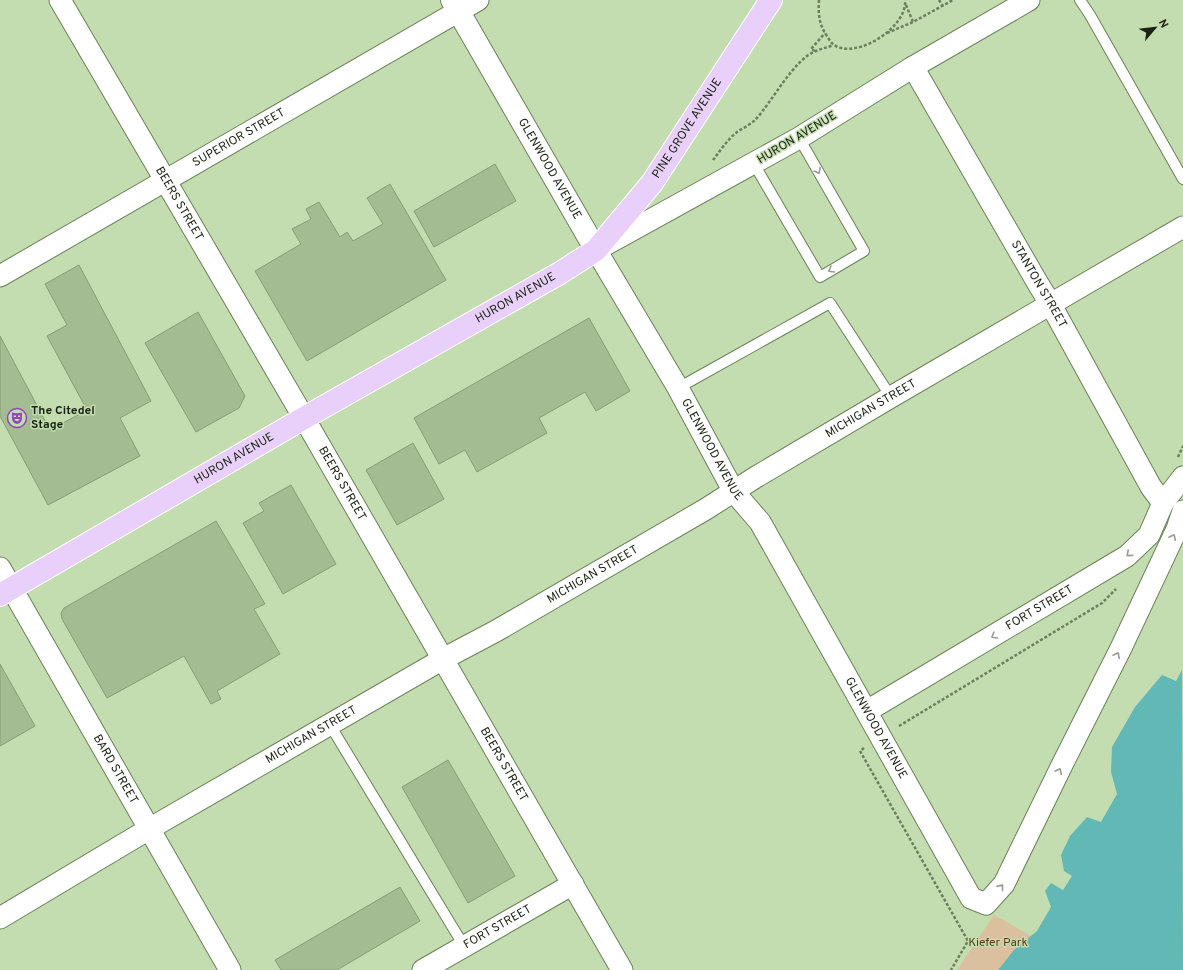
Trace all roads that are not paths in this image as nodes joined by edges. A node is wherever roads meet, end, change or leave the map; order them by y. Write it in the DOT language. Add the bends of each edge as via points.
graph roads {
  1 [pos="60,0"];
  2 [pos="478,0"];
  3 [pos="771,0"];
  4 [pos="1029,0"];
  5 [pos="1080,0"];
  6 [pos="455,6"];
  7 [pos="913,67"];
  8 [pos="799,138"];
  9 [pos="754,164"];
  10 [pos="1183,179"];
  11 [pos="165,180"];
  12 [pos="1183,227"];
  13 [pos="596,250"];
  14 [pos="0,276"];
  15 [pos="1051,305"];
  16 [pos="678,388"];
  17 [pos="891,397"];
  18 [pos="304,418"];
  19 [pos="1183,477"];
  20 [pos="734,492"];
  21 [pos="1163,503"];
  22 [pos="1183,511"];
  23 [pos="0,568"];
  24 [pos="6,591"];
  25 [pos="443,659"];
  26 [pos="867,711"];
  27 [pos="330,725"];
  28 [pos="150,829"];
  29 [pos="573,884"];
  30 [pos="0,918"];
  31 [pos="464,946"];
  32 [pos="230,970"];
  33 [pos="423,970"];
  34 [pos="622,970"];
  1 -- 11 [label="street, BEERS STREET"];
  2 -- 6 [label="street, SUPERIOR STREET"];
  3 -- 13 [label="main road, PINE GROVE AVENUE" via="652,183"];
  4 -- 7 [label="street, HURON AVENUE"];
  5 -- 10 [label="lane"];
  6 -- 11 [label="street, SUPERIOR STREET"];
  6 -- 13 [label="street, GLENWOOD AVENUE"];
  7 -- 8 [label="street, HURON AVENUE"];
  7 -- 15 [label="street, STANTON STREET"];
  8 -- 9 [label="street, HURON AVENUE"];
  8 -- 9 [label="lane, one-way" via="864,251 820,277"];
  9 -- 13 [label="street, HURON AVENUE"];
  11 -- 14 [label="street, SUPERIOR STREET"];
  11 -- 18 [label="street, BEERS STREET"];
  12 -- 15 [label="street, MICHIGAN STREET"];
  13 -- 16 [label="street, GLENWOOD AVENUE"];
  13 -- 18 [label="main road, HURON AVENUE"];
  15 -- 17 [label="street, MICHIGAN STREET"];
  15 -- 21 [label="street, STANTON STREET" via="1151,487"];
  16 -- 17 [label="lane" via="830,303"];
  16 -- 20 [label="street, GLENWOOD AVENUE"];
  17 -- 20 [label="street, MICHIGAN STREET"];
  18 -- 24 [label="main road, HURON AVENUE"];
  18 -- 25 [label="street, BEERS STREET"];
  19 -- 21 [label="street, FORT STREET"];
  20 -- 25 [label="street, MICHIGAN STREET" via="496,631"];
  20 -- 26 [label="street, GLENWOOD AVENUE" via="760,522"];
  21 -- 26 [label="street, FORT STREET, one-way" via="1149,535 1127,556"];
  26 -- 22 [label="street, GLENWOOD AVENUE, one-way" via="972,898 986,904 1004,884 1121,648"];
  23 -- 24 [label="street, BARD STREET"];
  24 -- 28 [label="street, BARD STREET"];
  25 -- 27 [label="street, MICHIGAN STREET"];
  25 -- 29 [label="street, BEERS STREET"];
  27 -- 28 [label="street, MICHIGAN STREET"];
  27 -- 31 [label="lane"];
  28 -- 30 [label="street, MICHIGAN STREET"];
  28 -- 32 [label="street, BARD STREET"];
  29 -- 31 [label="street, FORT STREET"];
  29 -- 34 [label="street, BEERS STREET"];
  31 -- 33 [label="street, FORT STREET"];
}
